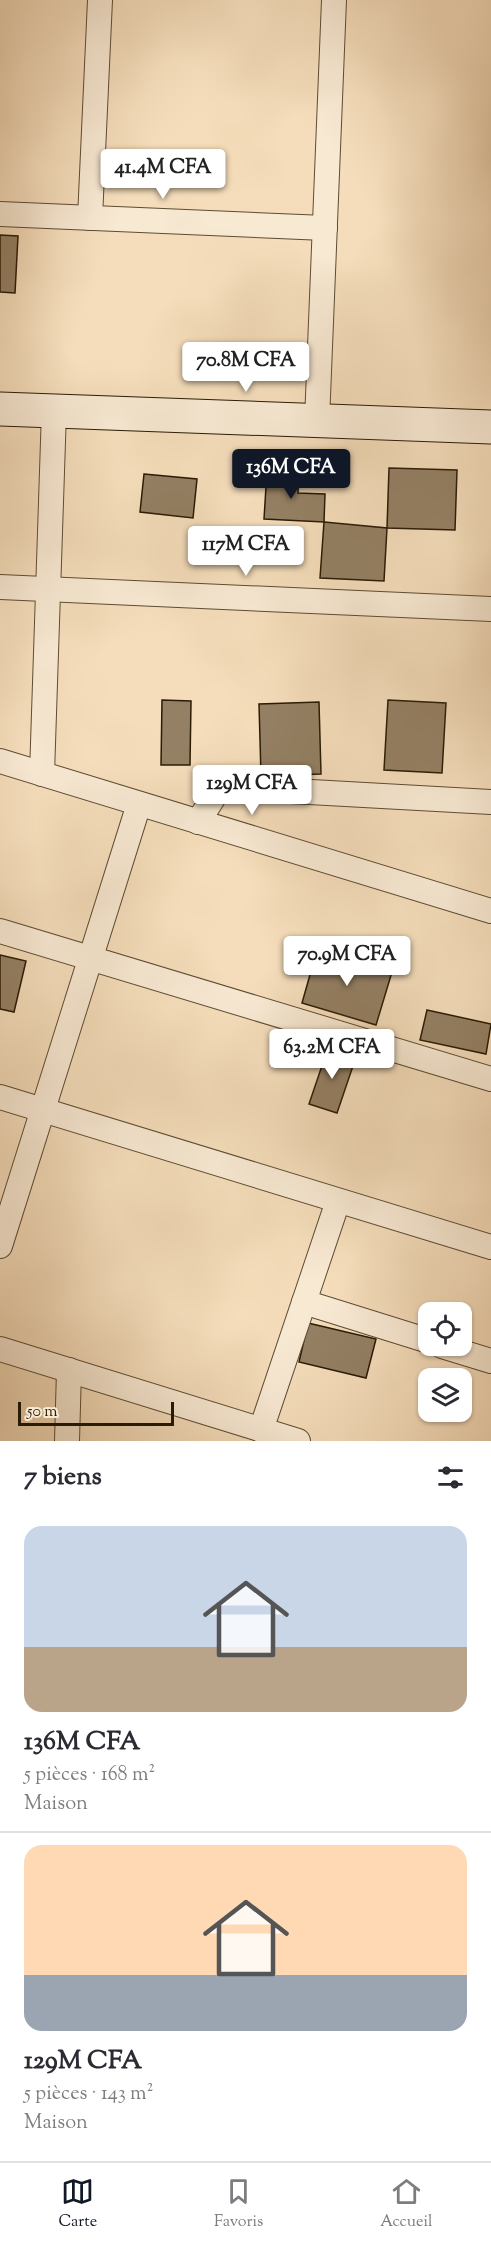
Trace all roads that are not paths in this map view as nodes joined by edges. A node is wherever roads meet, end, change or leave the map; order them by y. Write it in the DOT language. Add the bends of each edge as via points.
graph roads {
  1 [pos="99,0"];
  2 [pos="334,0"];
  3 [pos="0,214"];
  4 [pos="90,218"];
  5 [pos="325,228"];
  6 [pos="0,409"];
  7 [pos="54,411"];
  8 [pos="317,421"];
  9 [pos="491,427"];
  10 [pos="0,587"];
  11 [pos="48,590"];
  12 [pos="491,609"];
  13 [pos="0,762"];
  14 [pos="42,774"];
  15 [pos="491,802"];
  16 [pos="139,804"];
  17 [pos="198,822"];
  18 [pos="491,912"];
  19 [pos="0,931"];
  20 [pos="91,958"];
  21 [pos="491,1078"];
  22 [pos="0,1097"];
  23 [pos="43,1110"];
  24 [pos="338,1201"];
  25 [pos="0,1246"];
  26 [pos="491,1247"];
  27 [pos="304,1302"];
  28 [pos="418,1338"];
  29 [pos="0,1348"];
  30 [pos="472,1355"];
  31 [pos="491,1361"];
  32 [pos="69,1370"];
  33 [pos="261,1430"];
  34 [pos="67,1441"];
  35 [pos="298,1441"];
  1 -- 4 [label="street"];
  2 -- 5 [label="street"];
  3 -- 4 [label="street"];
  4 -- 5 [label="street"];
  5 -- 8 [label="street"];
  6 -- 7 [label="street"];
  7 -- 8 [label="street"];
  7 -- 11 [label="street"];
  8 -- 9 [label="street"];
  10 -- 11 [label="street"];
  11 -- 12 [label="street"];
  11 -- 14 [label="street"];
  13 -- 14 [label="street"];
  14 -- 16 [label="street"];
  15 -- 17 [label="street" via="220,787"];
  16 -- 17 [label="street"];
  16 -- 20 [label="street"];
  17 -- 18 [label="street"];
  19 -- 20 [label="street"];
  20 -- 21 [label="street"];
  20 -- 23 [label="street"];
  22 -- 23 [label="street"];
  23 -- 24 [label="street"];
  23 -- 25 [label="street"];
  24 -- 26 [label="street"];
  24 -- 27 [label="street"];
  27 -- 28 [label="street"];
  27 -- 33 [label="street"];
  29 -- 32 [label="street"];
  30 -- 31 [label="street"];
  32 -- 33 [label="street"];
  32 -- 34 [label="street"];
  33 -- 35 [label="street"];
}
